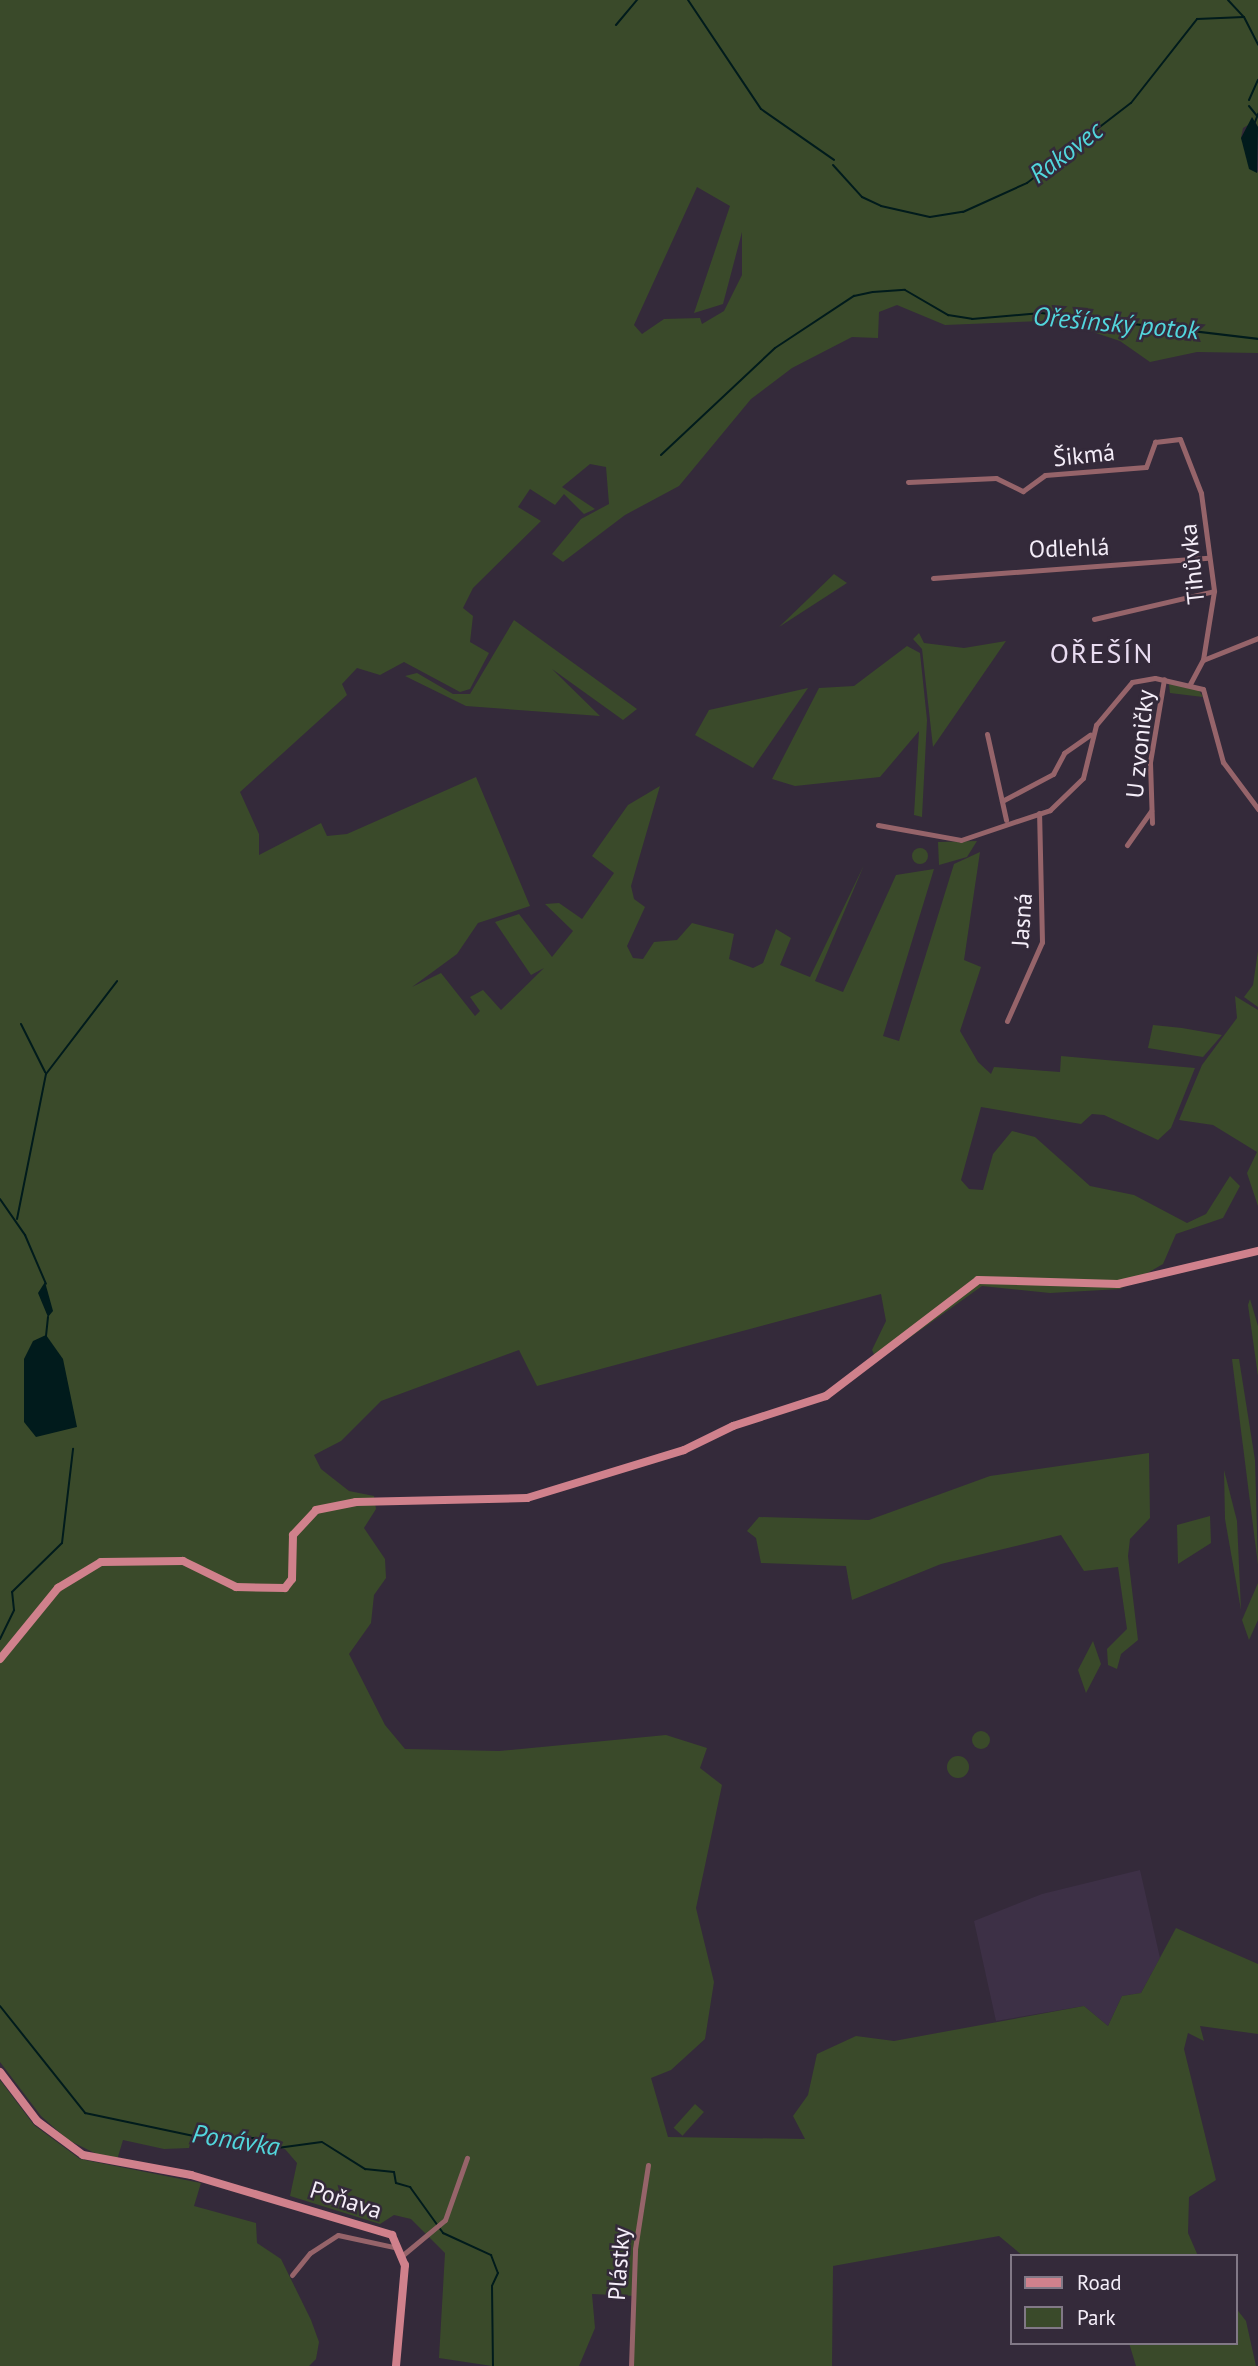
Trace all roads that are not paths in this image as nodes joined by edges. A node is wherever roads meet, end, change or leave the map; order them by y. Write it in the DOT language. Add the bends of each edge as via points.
graph roads {
  1 [pos="1194,466"];
  2 [pos="908,482"];
  3 [pos="1208,558"];
  4 [pos="933,578"];
  5 [pos="1214,591"];
  6 [pos="1094,619"];
  7 [pos="1258,638"];
  8 [pos="1203,660"];
  9 [pos="1164,679"];
  10 [pos="1190,684"];
  11 [pos="987,734"];
  12 [pos="1090,735"];
  13 [pos="1002,801"];
  14 [pos="1258,809"];
  15 [pos="1151,811"];
  16 [pos="1039,813"];
  17 [pos="1006,820"];
  18 [pos="1153,823"];
  19 [pos="878,825"];
  20 [pos="1127,845"];
  21 [pos="1007,1021"];
  22 [pos="1258,1251"];
  23 [pos="0,1659"];
  24 [pos="0,2072"];
  25 [pos="467,2158"];
  26 [pos="648,2165"];
  27 [pos="402,2251"];
  28 [pos="292,2275"];
  29 [pos="396,2366"];
  30 [pos="631,2366"];
  1 -- 2 [label="street, Šikmá" via="1183,441 1175,438 1155,442 1146,467 1045,475 1023,491 996,478"];
  1 -- 3 [label="street, Tihůvka"];
  3 -- 4 [label="street, Odlehlá"];
  3 -- 5 [label="street, Tihůvka"];
  5 -- 6 [label="street"];
  5 -- 8 [label="street, Tihůvka"];
  7 -- 8 [label="street"];
  8 -- 10 [label="street, Tihůvka"];
  9 -- 10 [label="street"];
  9 -- 12 [label="street" via="1132,682"];
  9 -- 15 [label="street, U zvoničky" via="1150,762"];
  10 -- 14 [label="street" via="1204,692 1229,773"];
  11 -- 13 [label="street"];
  12 -- 13 [label="street" via="1064,753 1053,774"];
  12 -- 16 [label="street" via="1079,785"];
  13 -- 17 [label="street"];
  15 -- 18 [label="street, U zvoničky"];
  15 -- 20 [label="street, U zvoničky"];
  16 -- 17 [label="street"];
  16 -- 21 [label="street, Jasná" via="1042,942"];
  17 -- 19 [label="street" via="952,841"];
  22 -- 23 [label="street" via="1118,1284 978,1280 826,1396 724,1429 684,1450 527,1498 356,1502 316,1510 293,1535 292,1578 285,1588 236,1587 183,1561 100,1562 58,1588"];
  24 -- 27 [label="street, Poňava" via="37,2120 83,2155 274,2197 373,2227"];
  25 -- 27 [label="street" via="438,2228"];
  26 -- 30 [label="street, Plástky" via="635,2249"];
  27 -- 28 [label="street, Poňava" via="338,2235 310,2253"];
  27 -- 29 [label="street"];
}
